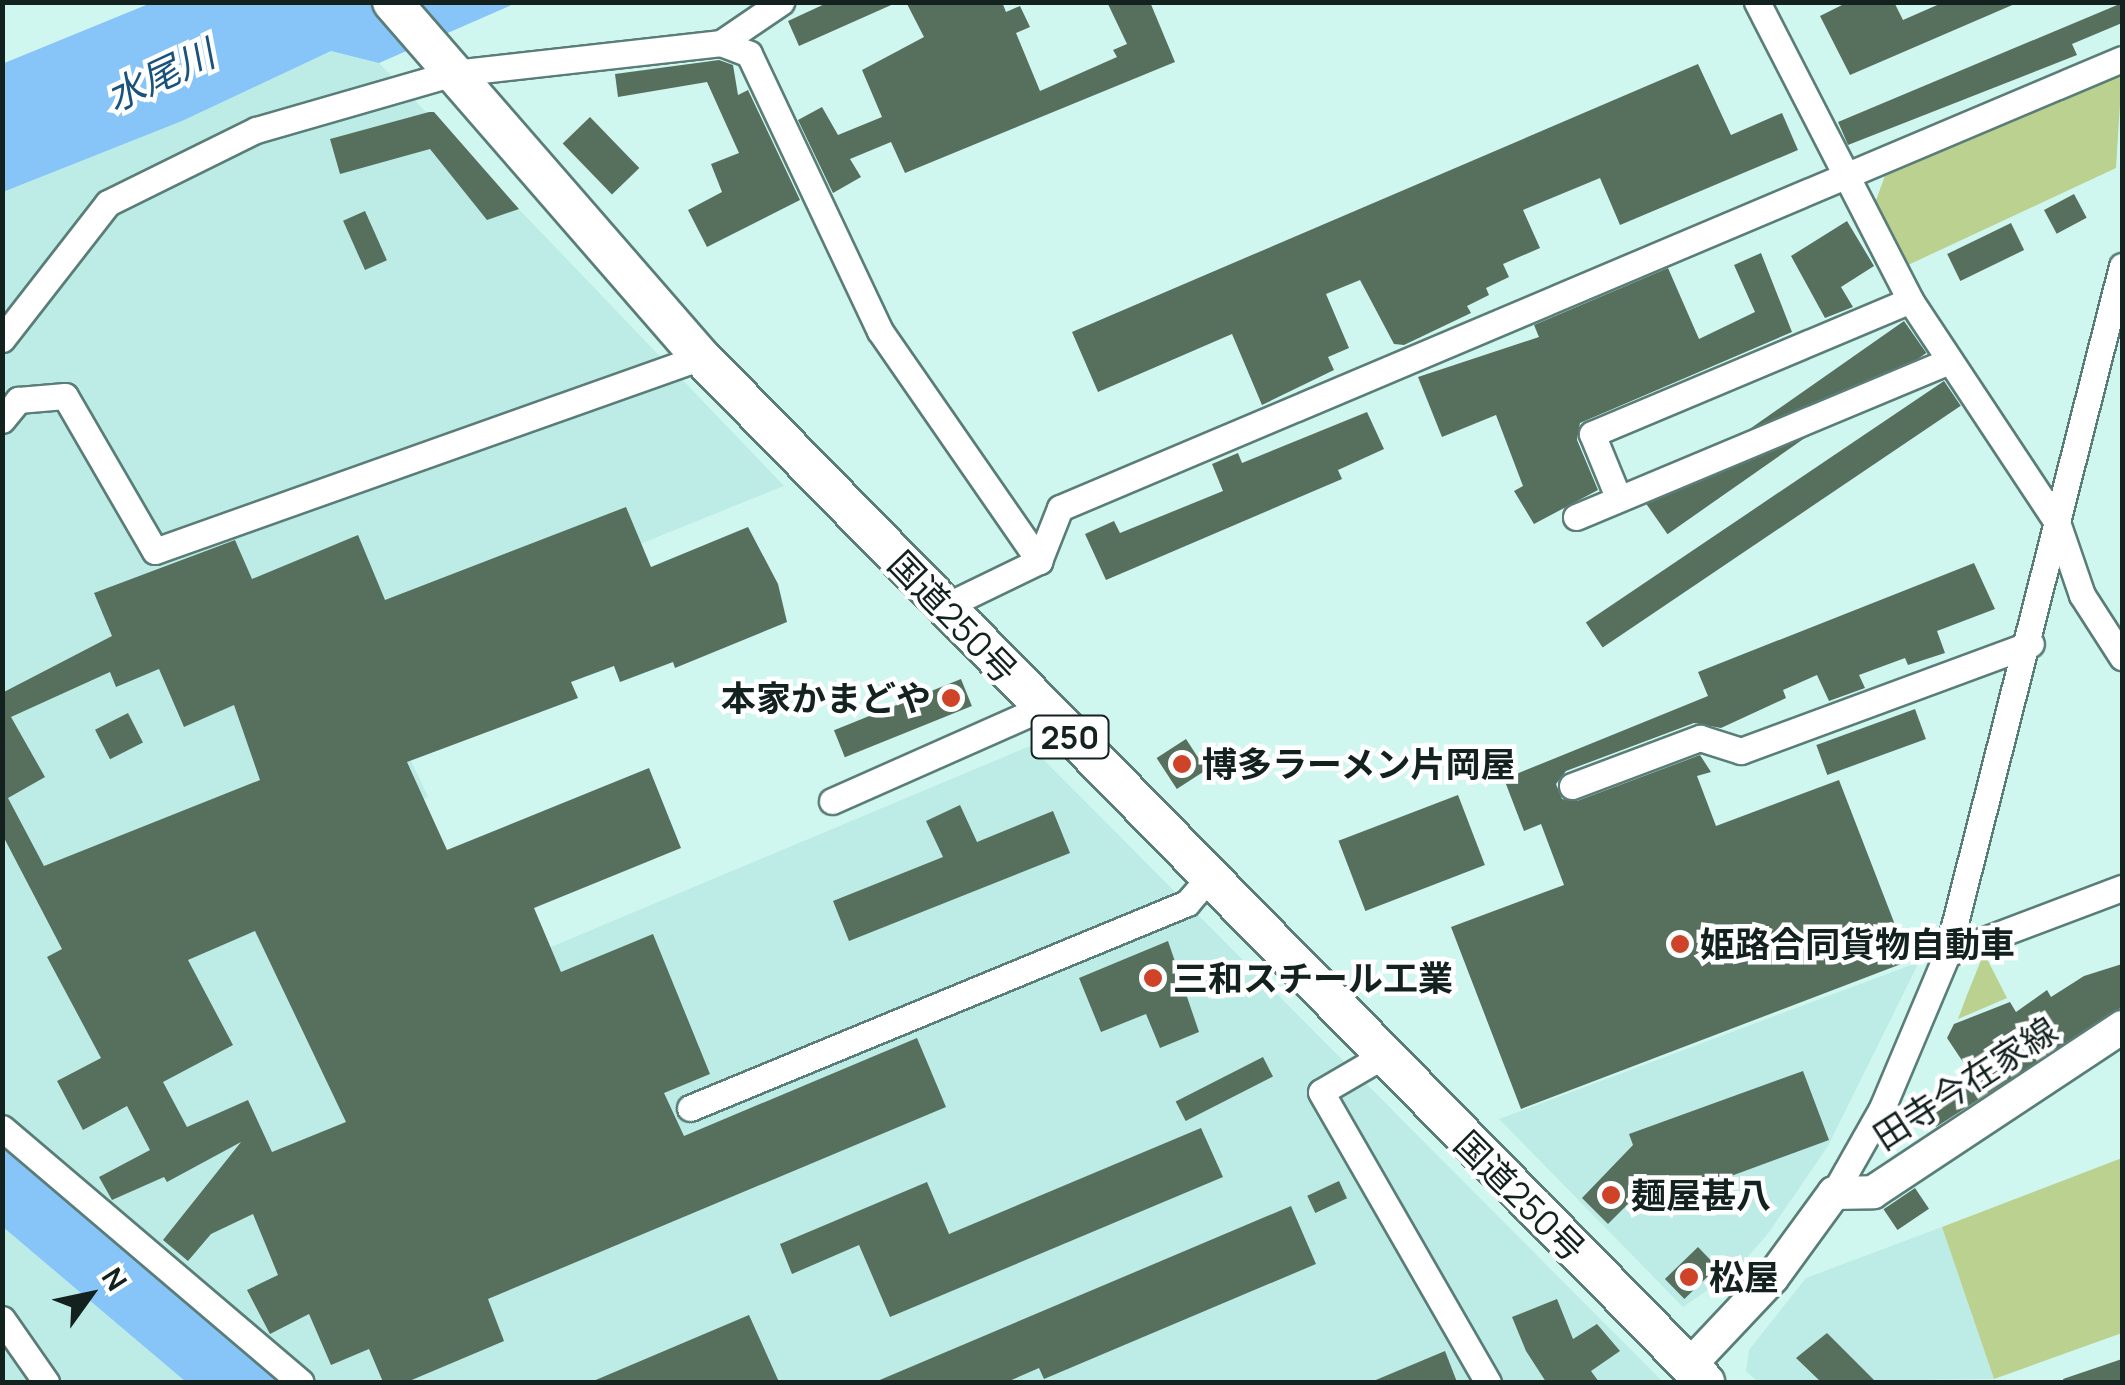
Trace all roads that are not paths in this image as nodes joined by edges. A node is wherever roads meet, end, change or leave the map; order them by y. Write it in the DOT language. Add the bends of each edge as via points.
graph roads {
  1 [pos="392,2"];
  2 [pos="781,2"];
  3 [pos="1757,2"];
  4 [pos="722,43"];
  5 [pos="2122,59"];
  6 [pos="454,73"];
  7 [pos="1841,176"];
  8 [pos="2122,266"];
  9 [pos="1910,300"];
  10 [pos="2,339"];
  11 [pos="700,356"];
  12 [pos="1949,361"];
  13 [pos="2,420"];
  14 [pos="1618,497"];
  15 [pos="1576,516"];
  16 [pos="2057,522"];
  17 [pos="1039,561"];
  18 [pos="944,607"];
  19 [pos="2031,644"];
  20 [pos="2122,657"];
  21 [pos="1042,708"];
  22 [pos="1572,786"];
  23 [pos="832,802"];
  24 [pos="1208,879"];
  25 [pos="2122,888"];
  26 [pos="1947,954"];
  27 [pos="2122,1027"];
  28 [pos="1381,1057"];
  29 [pos="690,1108"];
  30 [pos="2,1128"];
  31 [pos="1834,1193"];
  32 [pos="2,1320"];
  33 [pos="1689,1377"];
  34 [pos="46,1382"];
  35 [pos="300,1382"];
  36 [pos="1488,1382"];
  1 -- 6 [label="highway, 国道250号 / 250"];
  2 -- 4 [label="street"];
  3 -- 7 [label="street"];
  4 -- 6 [label="street"];
  4 -- 17 [label="street" via="749,54 880,330"];
  5 -- 7 [label="street"];
  6 -- 10 [label="street" via="256,130 108,204"];
  6 -- 11 [label="highway, 国道250号 / 250"];
  7 -- 9 [label="street"];
  7 -- 17 [label="street" via="1060,508"];
  8 -- 16 [label="street"];
  9 -- 12 [label="street"];
  9 -- 14 [label="street" via="1592,434"];
  11 -- 13 [label="street" via="155,551 66,396 18,400"];
  11 -- 18 [label="highway, 国道250号 / 250"];
  12 -- 14 [label="street"];
  12 -- 16 [label="street"];
  14 -- 15 [label="street"];
  16 -- 19 [label="street"];
  16 -- 20 [label="street" via="2082,595"];
  17 -- 18 [label="street"];
  18 -- 21 [label="highway, 国道250号 / 250"];
  19 -- 22 [label="street" via="1740,751 1700,738"];
  19 -- 26 [label="street"];
  21 -- 23 [label="street"];
  21 -- 24 [label="highway, 国道250号 / 250"];
  24 -- 28 [label="highway, 国道250号 / 250"];
  24 -- 29 [label="street" via="1187,903"];
  25 -- 26 [label="street"];
  26 -- 31 [label="street" via="1882,1108"];
  27 -- 31 [label="main road, 田寺今在家線" via="1873,1192"];
  28 -- 33 [label="highway, 国道250号 / 250"];
  28 -- 36 [label="street" via="1321,1092"];
  30 -- 35 [label="street"];
  31 -- 33 [label="main road"];
  32 -- 34 [label="street"];
}
